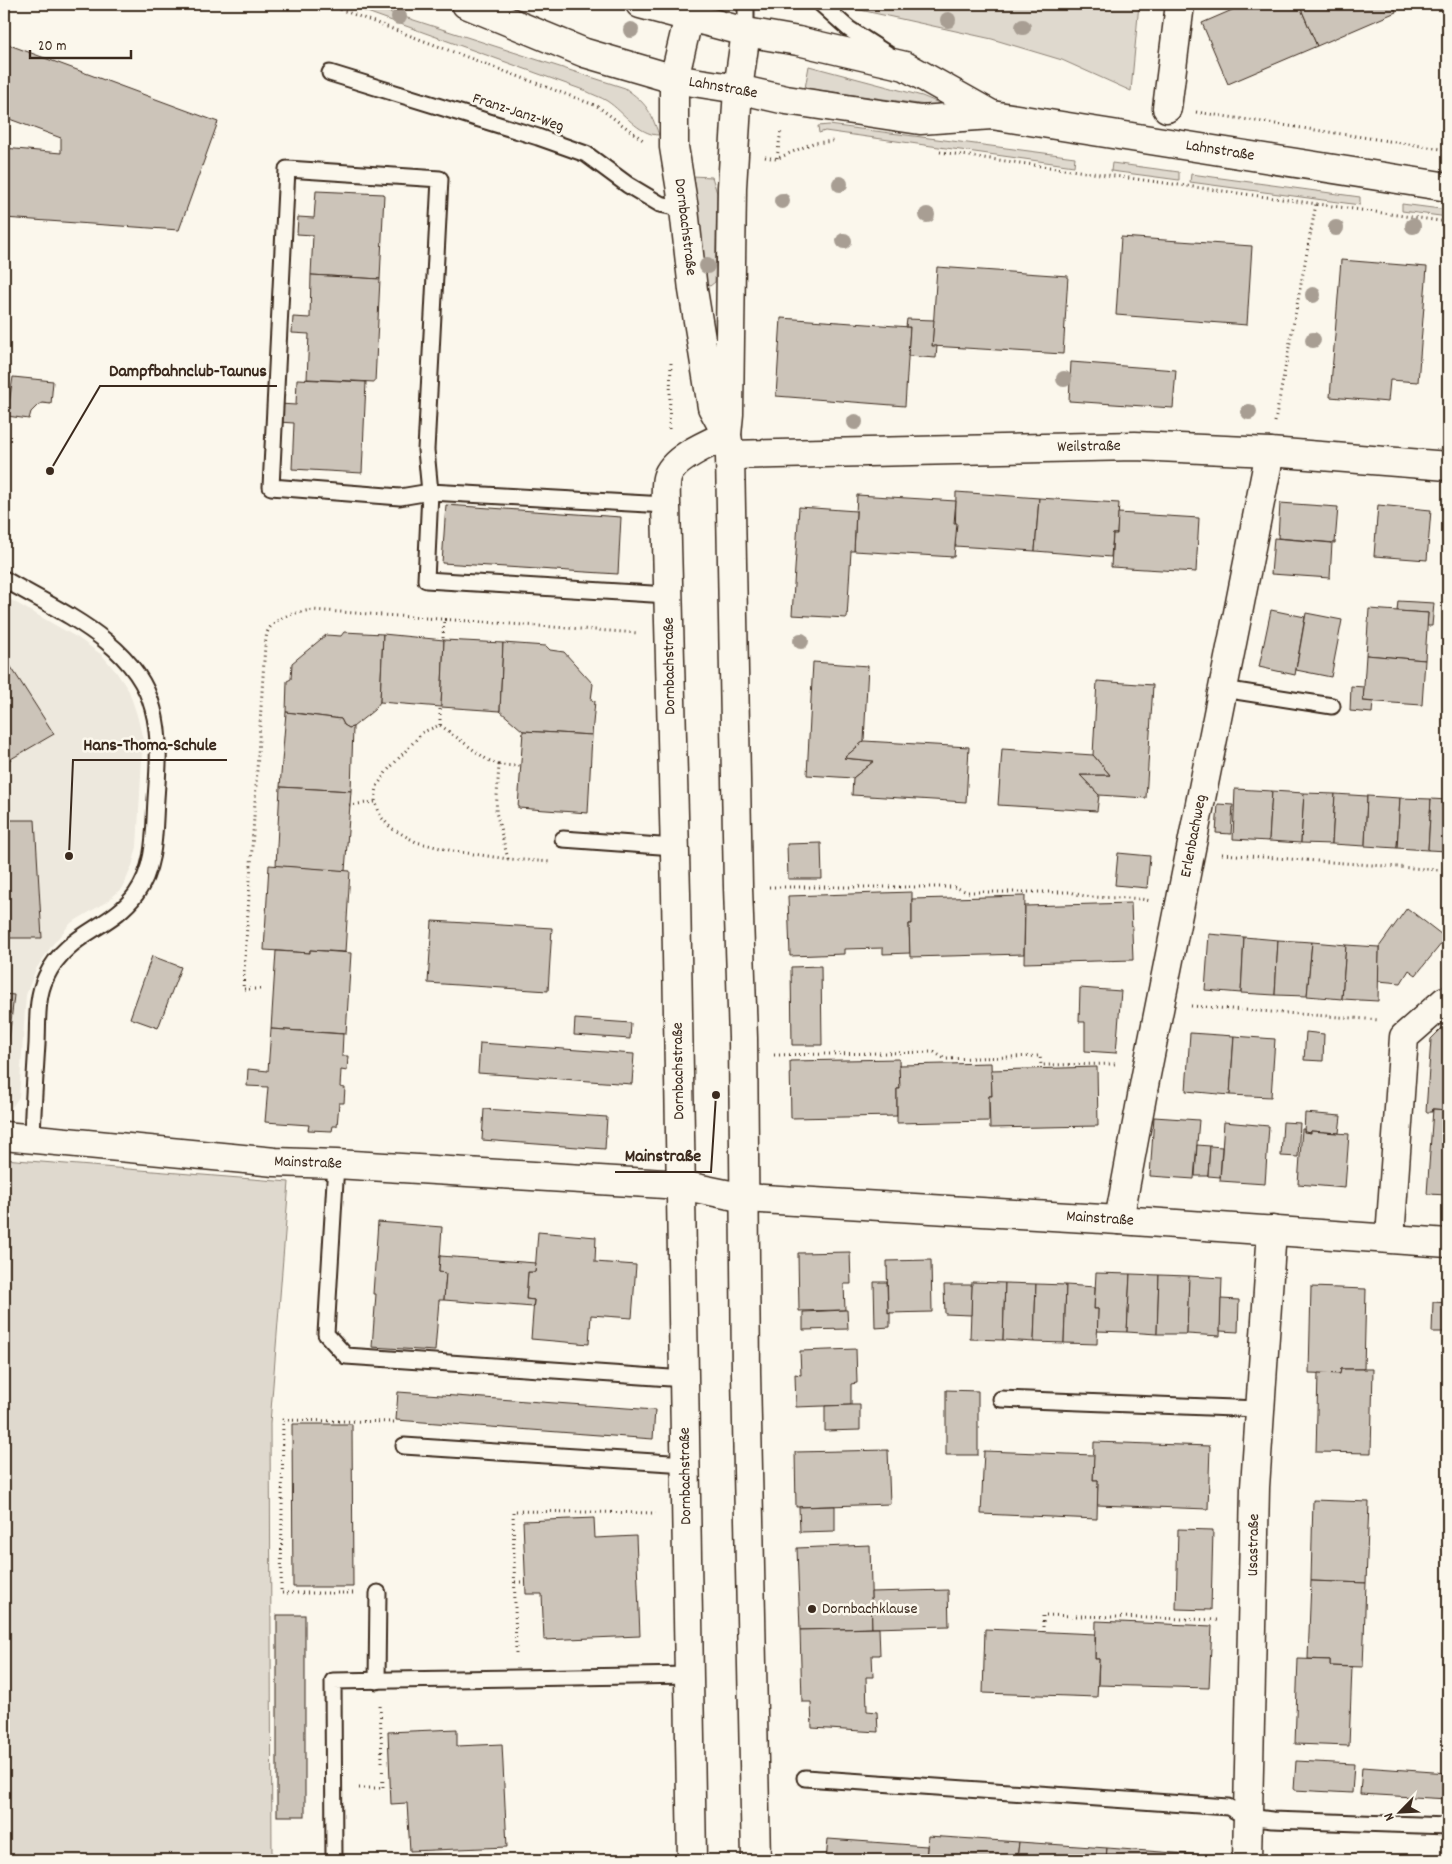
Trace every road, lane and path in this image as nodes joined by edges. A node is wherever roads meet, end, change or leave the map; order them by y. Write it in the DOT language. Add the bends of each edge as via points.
graph roads {
  1 [pos="326,4"];
  2 [pos="466,4"];
  3 [pos="640,4"];
  4 [pos="746,4"];
  5 [pos="820,4"];
  6 [pos="1180,4"];
  7 [pos="691,10"];
  8 [pos="746,32"];
  9 [pos="905,66"];
  10 [pos="330,73"];
  11 [pos="674,79"];
  12 [pos="738,89"];
  13 [pos="1167,108"];
  14 [pos="992,115"];
  15 [pos="839,140"];
  16 [pos="674,147"];
  17 [pos="1448,150"];
  18 [pos="935,151"];
  19 [pos="776,159"];
  20 [pos="1448,187"];
  21 [pos="1316,204"];
  22 [pos="684,209"];
  23 [pos="1448,222"];
  24 [pos="728,445"];
  25 [pos="1270,452"];
  26 [pos="1448,466"];
  27 [pos="430,492"];
  28 [pos="666,505"];
  29 [pos="4,579"];
  30 [pos="668,595"];
  31 [pos="444,620"];
  32 [pos="669,634"];
  33 [pos="443,638"];
  34 [pos="1223,689"];
  35 [pos="1332,706"];
  36 [pos="440,708"];
  37 [pos="440,725"];
  38 [pos="499,765"];
  39 [pos="520,766"];
  40 [pos="375,802"];
  41 [pos="349,805"];
  42 [pos="563,840"];
  43 [pos="674,847"];
  44 [pos="1191,852"];
  45 [pos="508,859"];
  46 [pos="557,862"];
  47 [pos="1439,870"];
  48 [pos="738,887"];
  49 [pos="1180,908"];
  50 [pos="260,989"];
  51 [pos="1445,1000"];
  52 [pos="1161,1004"];
  53 [pos="1404,1037"];
  54 [pos="743,1055"];
  55 [pos="1146,1075"];
  56 [pos="4,1136"];
  57 [pos="32,1138"];
  58 [pos="336,1164"];
  59 [pos="681,1185"];
  60 [pos="744,1198"];
  61 [pos="1119,1220"];
  62 [pos="1272,1230"];
  63 [pos="1390,1238"];
  64 [pos="1448,1243"];
  65 [pos="685,1379"];
  66 [pos="1001,1399"];
  67 [pos="1259,1409"];
  68 [pos="404,1446"];
  69 [pos="686,1464"];
  70 [pos="687,1514"];
  71 [pos="514,1582"];
  72 [pos="526,1582"];
  73 [pos="378,1593"];
  74 [pos="1253,1620"];
  75 [pos="1043,1632"];
  76 [pos="689,1674"];
  77 [pos="517,1678"];
  78 [pos="377,1681"];
  79 [pos="380,1706"];
  80 [pos="805,1778"];
  81 [pos="383,1781"];
  82 [pos="390,1781"];
  83 [pos="334,1789"];
  84 [pos="1248,1817"];
  85 [pos="1448,1826"];
  86 [pos="334,1860"];
  87 [pos="692,1860"];
  88 [pos="756,1860"];
  89 [pos="1247,1860"];
  1 -- 16 [label="path" via="597,106 647,143"];
  2 -- 11 [label="street, Lahnstraße" via="585,53"];
  3 -- 7 [label="street, Lahnstraße"];
  4 -- 8 [label="lane"];
  5 -- 9 [label="lane" via="850,29"];
  6 -- 13 [label="street"];
  7 -- 8 [label="street, Lahnstraße"];
  7 -- 11 [label="street, Dornbachstraße"];
  8 -- 9 [label="street, Lahnstraße"];
  8 -- 12 [label="street, Dornbachstraße"];
  9 -- 14 [label="street, Lahnstraße"];
  10 -- 22 [label="lane, Franz-Janz-Weg" via="586,154 660,204"];
  11 -- 12 [label="street, Lahnstraße"];
  11 -- 16 [label="street, Dornbachstraße"];
  12 -- 14 [label="street, Lahnstraße" via="786,100 920,120"];
  12 -- 24 [label="street, Dornbachstraße" via="732,188"];
  13 -- 17 [label="path"];
  14 -- 20 [label="street, Lahnstraße"];
  15 -- 19 [label="path" via="813,143"];
  16 -- 22 [label="street, Dornbachstraße"];
  18 -- 21 [label="path"];
  21 -- 23 [label="path"];
  21 -- 25 [label="path"];
  22 -- 24 [label="street, Dornbachstraße" via="712,407"];
  24 -- 25 [label="street, Weilstraße" via="1135,446"];
  24 -- 28 [label="street, Dornbachstraße" via="693,450 676,465 667,476"];
  24 -- 48 [label="street, Dornbachstraße"];
  25 -- 26 [label="street, Weilstraße"];
  25 -- 34 [label="street, Erlenbachweg"];
  27 -- 27 [label="lane" via="426,450 440,179 287,169 271,487 400,497"];
  27 -- 28 [label="lane"];
  27 -- 30 [label="lane" via="426,580"];
  28 -- 30 [label="street, Dornbachstraße"];
  29 -- 57 [label="lane" via="82,624 110,644 138,672 153,708 159,751 153,850 145,878 136,894 118,913 79,937 59,955 45,978 39,1005"];
  30 -- 32 [label="street, Dornbachstraße"];
  31 -- 32 [label="path"];
  31 -- 33 [label="path"];
  31 -- 50 [label="path" via="312,610 282,618 269,630 264,645 243,988"];
  32 -- 43 [label="street, Dornbachstraße"];
  34 -- 35 [label="lane"];
  34 -- 44 [label="street, Erlenbachweg"];
  36 -- 37 [label="path"];
  37 -- 38 [label="path"];
  37 -- 40 [label="path" via="422,732 387,771 377,786"];
  38 -- 39 [label="path"];
  38 -- 45 [label="path" via="496,812"];
  40 -- 41 [label="path"];
  40 -- 45 [label="path" via="380,817 391,828 416,842"];
  42 -- 43 [label="lane"];
  43 -- 59 [label="street, Dornbachstraße"];
  44 -- 47 [label="path"];
  44 -- 49 [label="street, Erlenbachweg"];
  45 -- 46 [label="path"];
  48 -- 49 [label="path" via="955,887 967,892 1071,892 1084,897 1138,898"];
  48 -- 54 [label="street, Dornbachstraße"];
  49 -- 52 [label="street, Erlenbachweg"];
  51 -- 53 [label="street"];
  52 -- 53 [label="path" via="1389,1021"];
  52 -- 55 [label="street, Erlenbachweg"];
  53 -- 63 [label="street"];
  54 -- 55 [label="path" via="934,1052 945,1059 1040,1056 1041,1065 1116,1064"];
  54 -- 60 [label="street, Dornbachstraße"];
  55 -- 61 [label="street, Erlenbachweg"];
  56 -- 57 [label="street, Mainstraße"];
  57 -- 58 [label="street, Mainstraße" via="276,1162"];
  58 -- 59 [label="street, Mainstraße"];
  58 -- 65 [label="lane" via="326,1334 346,1356"];
  59 -- 60 [label="street, Mainstraße"];
  59 -- 65 [label="street, Dornbachstraße"];
  60 -- 61 [label="street, Mainstraße"];
  60 -- 88 [label="street, Dornbachstraße"];
  61 -- 62 [label="street, Mainstraße"];
  62 -- 63 [label="street, Mainstraße"];
  62 -- 67 [label="street, Usastraße"];
  63 -- 64 [label="street, Mainstraße"];
  65 -- 69 [label="street, Dornbachstraße"];
  66 -- 67 [label="lane"];
  67 -- 74 [label="street, Usastraße"];
  68 -- 69 [label="lane"];
  68 -- 73 [label="path" via="396,1422 284,1420 281,1593"];
  69 -- 70 [label="street, Dornbachstraße"];
  70 -- 71 [label="path" via="513,1510"];
  70 -- 76 [label="street, Dornbachstraße"];
  71 -- 72 [label="path"];
  71 -- 77 [label="path"];
  73 -- 78 [label="lane"];
  74 -- 75 [label="path" via="1044,1615"];
  74 -- 84 [label="street, Usastraße"];
  76 -- 77 [label="lane"];
  76 -- 87 [label="street, Dornbachstraße"];
  77 -- 78 [label="lane"];
  78 -- 83 [label="lane" via="333,1681"];
  79 -- 81 [label="path"];
  80 -- 84 [label="lane" via="1228,1807"];
  81 -- 82 [label="path"];
  81 -- 83 [label="path" via="384,1788"];
  83 -- 86 [label="lane"];
  84 -- 85 [label="lane"];
  84 -- 89 [label="street, Usastraße"];
}
